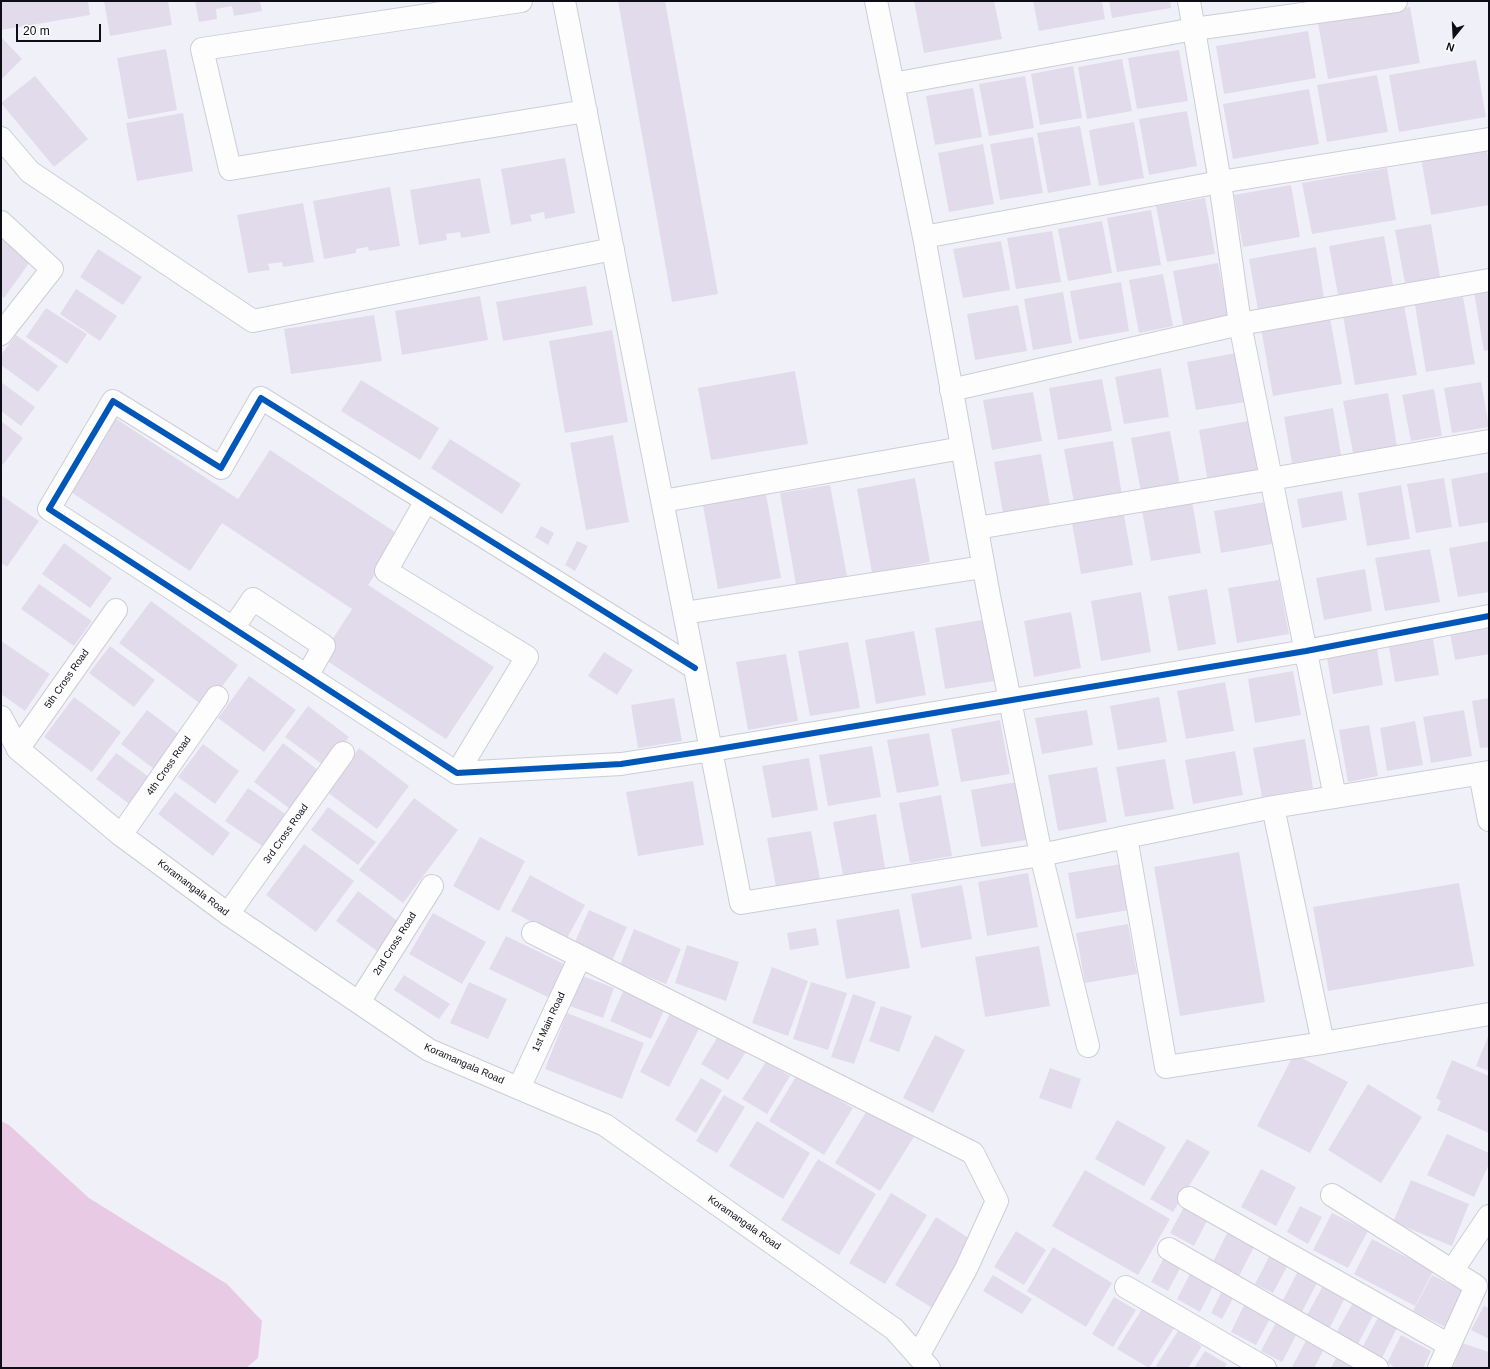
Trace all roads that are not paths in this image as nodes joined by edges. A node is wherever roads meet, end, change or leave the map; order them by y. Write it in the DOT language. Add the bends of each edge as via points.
graph roads {
  1 [pos="521,1"];
  2 [pos="564,1"];
  3 [pos="876,1"];
  4 [pos="1189,1"];
  5 [pos="1396,1"];
  6 [pos="1194,29"];
  7 [pos="893,84"];
  8 [pos="586,111"];
  9 [pos="1,138"];
  10 [pos="1489,139"];
  11 [pos="1220,182"];
  12 [pos="1,222"];
  13 [pos="924,237"];
  14 [pos="613,249"];
  15 [pos="1489,280"];
  16 [pos="1240,324"];
  17 [pos="1,334"];
  18 [pos="951,390"];
  19 [pos="1489,441"];
  20 [pos="962,448"];
  21 [pos="1271,479"];
  22 [pos="426,501"];
  23 [pos="663,501"];
  24 [pos="976,528"];
  25 [pos="983,567"];
  26 [pos="116,610"];
  27 [pos="684,613"];
  28 [pos="1489,616"];
  29 [pos="233,628"];
  30 [pos="1306,651"];
  31 [pos="695,668"];
  32 [pos="307,676"];
  33 [pos="217,696"];
  34 [pos="1010,700"];
  35 [pos="1,717"];
  36 [pos="18,749"];
  37 [pos="712,750"];
  38 [pos="343,753"];
  39 [pos="457,773"];
  40 [pos="1484,773"];
  41 [pos="1335,797"];
  42 [pos="1273,808"];
  43 [pos="1489,820"];
  44 [pos="121,835"];
  45 [pos="1126,836"];
  46 [pos="1041,855"];
  47 [pos="432,886"];
  48 [pos="228,914"];
  49 [pos="533,933"];
  50 [pos="580,957"];
  51 [pos="359,1002"];
  52 [pos="1489,1014"];
  53 [pos="1323,1043"];
  54 [pos="1088,1046"];
  55 [pos="519,1088"];
  56 [pos="1332,1195"];
  57 [pos="1189,1198"];
  58 [pos="1489,1216"];
  59 [pos="1169,1249"];
  60 [pos="1452,1271"];
  61 [pos="1126,1287"];
  62 [pos="1482,1288"];
  63 [pos="1449,1345"];
  64 [pos="923,1362"];
  65 [pos="1265,1368"];
  66 [pos="1377,1368"];
  67 [pos="1439,1368"];
  1 -- 8 [label="street" via="202,48 230,169"];
  2 -- 8 [label="street"];
  3 -- 7 [label="street"];
  4 -- 6 [label="street"];
  5 -- 6 [label="street"];
  6 -- 7 [label="street"];
  6 -- 11 [label="street"];
  7 -- 13 [label="street"];
  8 -- 14 [label="street"];
  9 -- 14 [label="street" via="30,172 252,321"];
  10 -- 11 [label="street"];
  11 -- 13 [label="street"];
  11 -- 16 [label="street"];
  12 -- 17 [label="street" via="52,268"];
  13 -- 18 [label="street"];
  14 -- 23 [label="street"];
  15 -- 16 [label="street"];
  16 -- 18 [label="street"];
  16 -- 21 [label="street"];
  18 -- 20 [label="street"];
  19 -- 21 [label="street"];
  20 -- 23 [label="street"];
  20 -- 24 [label="street"];
  21 -- 24 [label="street"];
  21 -- 30 [label="street"];
  22 -- 29 [label="street" via="261,398 221,468 113,401 49,509"];
  22 -- 31 [label="street"];
  22 -- 39 [label="street" via="386,571 527,657"];
  23 -- 27 [label="street"];
  24 -- 25 [label="street"];
  25 -- 27 [label="street"];
  25 -- 34 [label="street"];
  26 -- 36 [label="street, 5th Cross Road"];
  27 -- 31 [label="street"];
  28 -- 30 [label="street"];
  29 -- 32 [label="street"];
  29 -- 32 [label="street" via="253,599 324,646"];
  30 -- 34 [label="street"];
  30 -- 41 [label="street"];
  31 -- 37 [label="street"];
  32 -- 39 [label="street"];
  33 -- 44 [label="street, 4th Cross Road"];
  34 -- 37 [label="street"];
  34 -- 46 [label="street"];
  35 -- 36 [label="street, Koramangala Road"];
  36 -- 44 [label="street, Koramangala Road"];
  37 -- 39 [label="street" via="621,764"];
  37 -- 46 [label="street" via="741,903"];
  38 -- 48 [label="street, 3rd Cross Road"];
  40 -- 41 [label="street"];
  40 -- 43 [label="street"];
  41 -- 42 [label="street"];
  42 -- 45 [label="street"];
  42 -- 53 [label="street"];
  44 -- 48 [label="street, Koramangala Road"];
  45 -- 46 [label="street"];
  45 -- 53 [label="street" via="1166,1067"];
  46 -- 54 [label="street"];
  47 -- 51 [label="street, 2nd Cross Road"];
  48 -- 51 [label="street, Koramangala Road"];
  49 -- 50 [label="street"];
  50 -- 55 [label="street, 1st Main Road"];
  50 -- 64 [label="street" via="973,1153 997,1201"];
  51 -- 55 [label="street, Koramangala Road" via="429,1050"];
  52 -- 53 [label="street"];
  55 -- 64 [label="street, Koramangala Road" via="605,1125 894,1329"];
  56 -- 60 [label="street"];
  57 -- 63 [label="street"];
  58 -- 60 [label="street"];
  59 -- 66 [label="street"];
  60 -- 62 [label="street"];
  61 -- 65 [label="street"];
  62 -- 63 [label="street"];
  63 -- 67 [label="street"];
}
